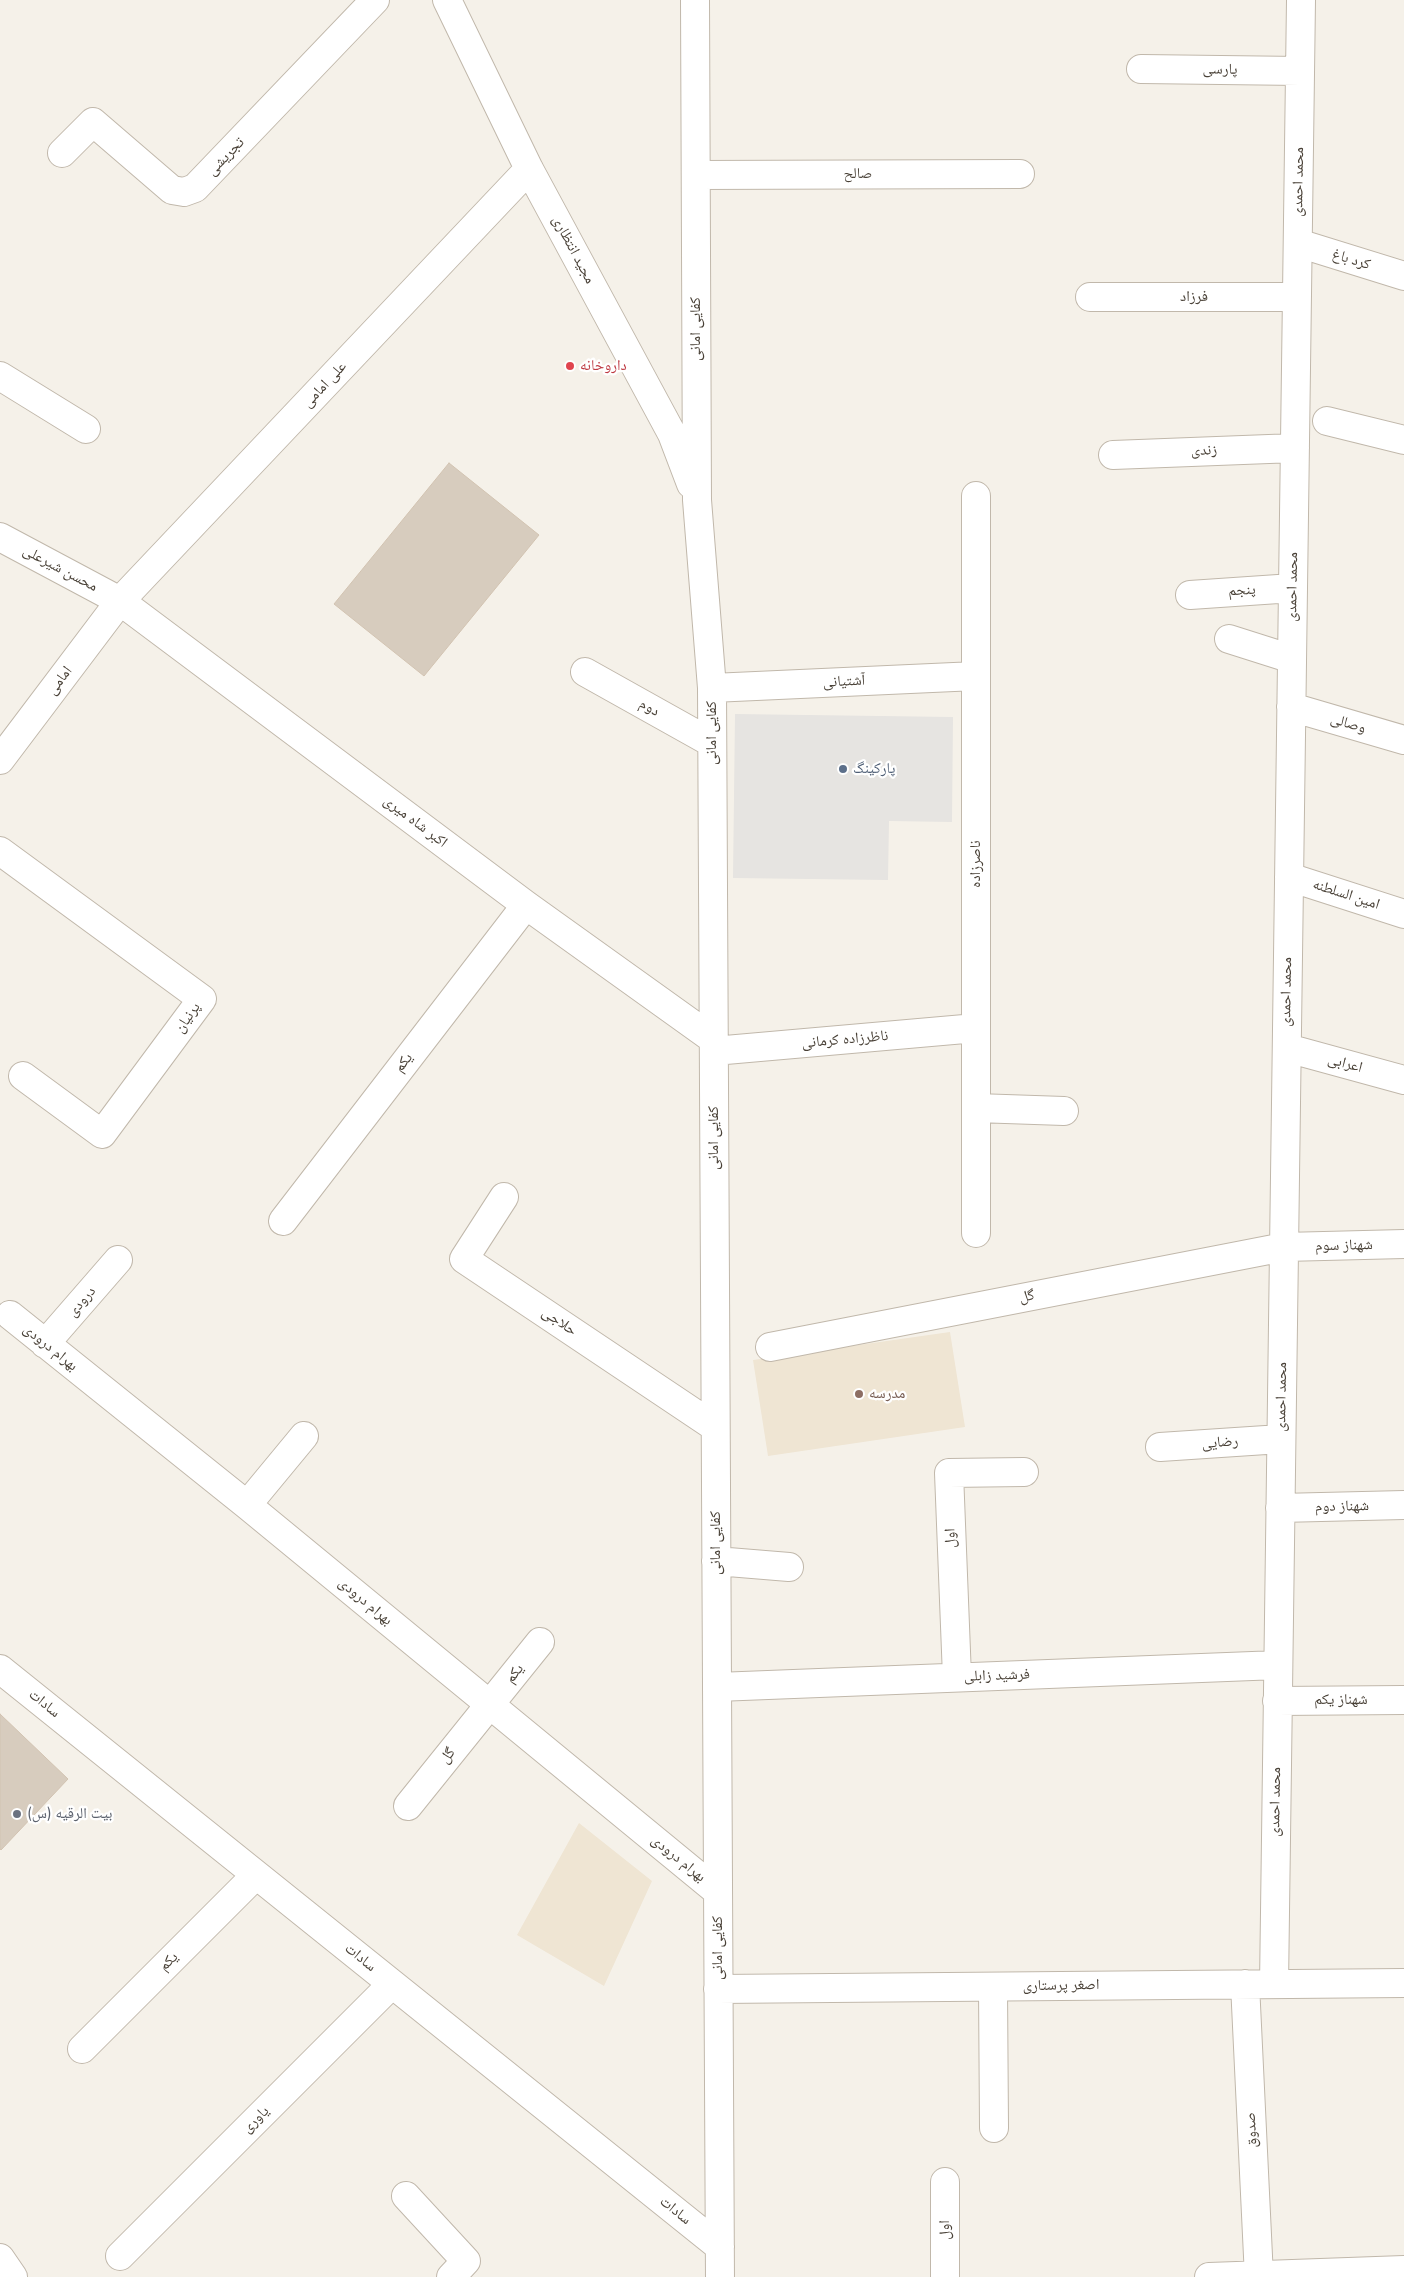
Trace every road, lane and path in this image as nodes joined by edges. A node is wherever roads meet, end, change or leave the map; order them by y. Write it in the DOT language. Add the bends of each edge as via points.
graph roads {
  1 [pos="375,0"];
  2 [pos="447,0"];
  3 [pos="695,0"];
  4 [pos="1301,0"];
  5 [pos="1141,69"];
  6 [pos="1300,71"];
  7 [pos="62,153"];
  8 [pos="529,169"];
  9 [pos="1020,174"];
  10 [pos="696,175"];
  11 [pos="1298,244"];
  12 [pos="1404,276"];
  13 [pos="1090,297"];
  14 [pos="1297,297"];
  15 [pos="0,376"];
  16 [pos="1327,421"];
  17 [pos="86,429"];
  18 [pos="1404,440"];
  19 [pos="1295,448"];
  20 [pos="1113,455"];
  21 [pos="976,496"];
  22 [pos="697,500"];
  23 [pos="0,537"];
  24 [pos="1293,588"];
  25 [pos="1190,594"];
  26 [pos="120,601"];
  27 [pos="1230,639"];
  28 [pos="1292,659"];
  29 [pos="585,672"];
  30 [pos="976,676"];
  31 [pos="712,688"];
  32 [pos="1291,707"];
  33 [pos="1404,740"];
  34 [pos="712,743"];
  35 [pos="0,760"];
  36 [pos="0,851"];
  37 [pos="1289,877"];
  38 [pos="526,905"];
  39 [pos="1404,914"];
  40 [pos="976,1028"];
  41 [pos="714,1045"];
  42 [pos="1286,1048"];
  43 [pos="23,1076"];
  44 [pos="1404,1080"];
  45 [pos="976,1108"];
  46 [pos="1064,1111"];
  47 [pos="504,1196"];
  48 [pos="283,1221"];
  49 [pos="976,1233"];
  50 [pos="1404,1244"];
  51 [pos="1284,1247"];
  52 [pos="118,1260"];
  53 [pos="10,1315"];
  54 [pos="46,1344"];
  55 [pos="770,1347"];
  56 [pos="715,1427"];
  57 [pos="304,1436"];
  58 [pos="1281,1439"];
  59 [pos="1160,1447"];
  60 [pos="1024,1472"];
  61 [pos="247,1505"];
  62 [pos="1404,1505"];
  63 [pos="1280,1508"];
  64 [pos="716,1561"];
  65 [pos="789,1567"];
  66 [pos="540,1642"];
  67 [pos="1278,1665"];
  68 [pos="0,1669"];
  69 [pos="957,1677"];
  70 [pos="716,1687"];
  71 [pos="1404,1700"];
  72 [pos="1277,1701"];
  73 [pos="489,1706"];
  74 [pos="408,1806"];
  75 [pos="256,1875"];
  76 [pos="718,1892"];
  77 [pos="1404,1982"];
  78 [pos="392,1984"];
  79 [pos="1245,1984"];
  80 [pos="1274,1984"];
  81 [pos="993,1987"];
  82 [pos="718,1989"];
  83 [pos="82,2049"];
  84 [pos="994,2128"];
  85 [pos="945,2182"];
  86 [pos="406,2196"];
  87 [pos="720,2247"];
  88 [pos="120,2256"];
  89 [pos="0,2258"];
  90 [pos="1404,2270"];
  91 [pos="1259,2276"];
  92 [pos="13,2277"];
  93 [pos="451,2277"];
  94 [pos="720,2277"];
  95 [pos="945,2277"];
  96 [pos="1209,2277"];
  1 -- 7 [label="street, تجریشی" via="195,188 184,192 172,190 93,122"];
  2 -- 8 [label="street, مجید انتظاری"];
  3 -- 10 [label="street, کفایی امانی"];
  4 -- 6 [label="street, محمد احمدی"];
  5 -- 6 [label="street, پارسی"];
  6 -- 11 [label="street, محمد احمدی"];
  8 -- 22 [label="street, مجید انتظاری" via="672,434"];
  8 -- 26 [label="street, علی امامی"];
  9 -- 10 [label="street, صالح"];
  10 -- 22 [label="street, کفایی امانی"];
  11 -- 12 [label="street, کرد باغ"];
  11 -- 14 [label="street, محمد احمدی"];
  13 -- 14 [label="street, فرزاد"];
  14 -- 19 [label="street, محمد احمدی"];
  15 -- 17 [label="street"];
  16 -- 18 [label="street"];
  19 -- 20 [label="street, زندی"];
  19 -- 24 [label="street, محمد احمدی"];
  21 -- 30 [label="street, ناصرزاده"];
  22 -- 31 [label="street, کفایی امانی"];
  23 -- 26 [label="street, محسن شیرعلی"];
  24 -- 25 [label="street, پنجم"];
  24 -- 28 [label="street, محمد احمدی"];
  26 -- 35 [label="street, امامی"];
  26 -- 38 [label="street, اکبر شاه میری"];
  27 -- 28 [label="street"];
  28 -- 32 [label="street, محمد احمدی"];
  29 -- 34 [label="street, دوم"];
  30 -- 31 [label="street, آشتیانی"];
  30 -- 40 [label="street, ناصرزاده"];
  31 -- 34 [label="street, کفایی امانی"];
  32 -- 33 [label="street, وصالی"];
  32 -- 37 [label="street, محمد احمدی"];
  34 -- 41 [label="street, کفایی امانی"];
  36 -- 43 [label="street, پرنیان" via="202,1000 102,1134"];
  37 -- 39 [label="street, امین السلطنه"];
  37 -- 42 [label="street, محمد احمدی"];
  38 -- 41 [label="street, اکبر شاه میری"];
  38 -- 48 [label="street, یکم"];
  40 -- 41 [label="street, ناظرزاده کرمانی"];
  40 -- 45 [label="street, ناصرزاده"];
  41 -- 56 [label="street, کفایی امانی"];
  42 -- 44 [label="street, اعرابی"];
  42 -- 51 [label="street, محمد احمدی"];
  45 -- 46 [label="street"];
  45 -- 49 [label="street, ناصرزاده"];
  47 -- 56 [label="street, حلاجی" via="464,1259"];
  50 -- 51 [label="street, شهناز سوم"];
  51 -- 55 [label="street, گل"];
  51 -- 58 [label="street, محمد احمدی"];
  52 -- 54 [label="street, درودی"];
  53 -- 54 [label="street, بهرام درودی"];
  54 -- 61 [label="street, بهرام درودی"];
  56 -- 64 [label="street, کفایی امانی"];
  57 -- 61 [label="street"];
  58 -- 59 [label="street, رضایی"];
  58 -- 63 [label="street, محمد احمدی"];
  60 -- 69 [label="street, اول" via="949,1473"];
  61 -- 73 [label="street, بهرام درودی"];
  62 -- 63 [label="street, شهناز دوم"];
  63 -- 67 [label="street, محمد احمدی"];
  64 -- 65 [label="street"];
  64 -- 70 [label="street, کفایی امانی"];
  66 -- 73 [label="street, یکم"];
  67 -- 69 [label="street, فرشید زابلی"];
  67 -- 72 [label="street, محمد احمدی"];
  68 -- 75 [label="street, سادات"];
  69 -- 70 [label="street, فرشید زابلی"];
  70 -- 76 [label="street, کفایی امانی"];
  71 -- 72 [label="street, شهناز یکم"];
  72 -- 80 [label="street, محمد احمدی"];
  73 -- 74 [label="street, گل"];
  73 -- 76 [label="street, بهرام درودی"];
  75 -- 78 [label="street, سادات"];
  75 -- 83 [label="street, یکم"];
  76 -- 82 [label="street, کفایی امانی"];
  77 -- 80 [label="street, اصغر پرستاری"];
  78 -- 87 [label="street, سادات"];
  78 -- 88 [label="street, یاوری"];
  79 -- 80 [label="street, اصغر پرستاری"];
  79 -- 81 [label="street, اصغر پرستاری"];
  79 -- 91 [label="street, صدوق"];
  81 -- 82 [label="street, اصغر پرستاری"];
  81 -- 84 [label="street"];
  82 -- 87 [label="street, کفایی امانی"];
  85 -- 95 [label="street, اول"];
  86 -- 93 [label="street" via="466,2261"];
  87 -- 94 [label="street, کفایی امانی"];
  89 -- 92 [label="street"];
  90 -- 91 [label="street"];
  91 -- 96 [label="street"];
}
